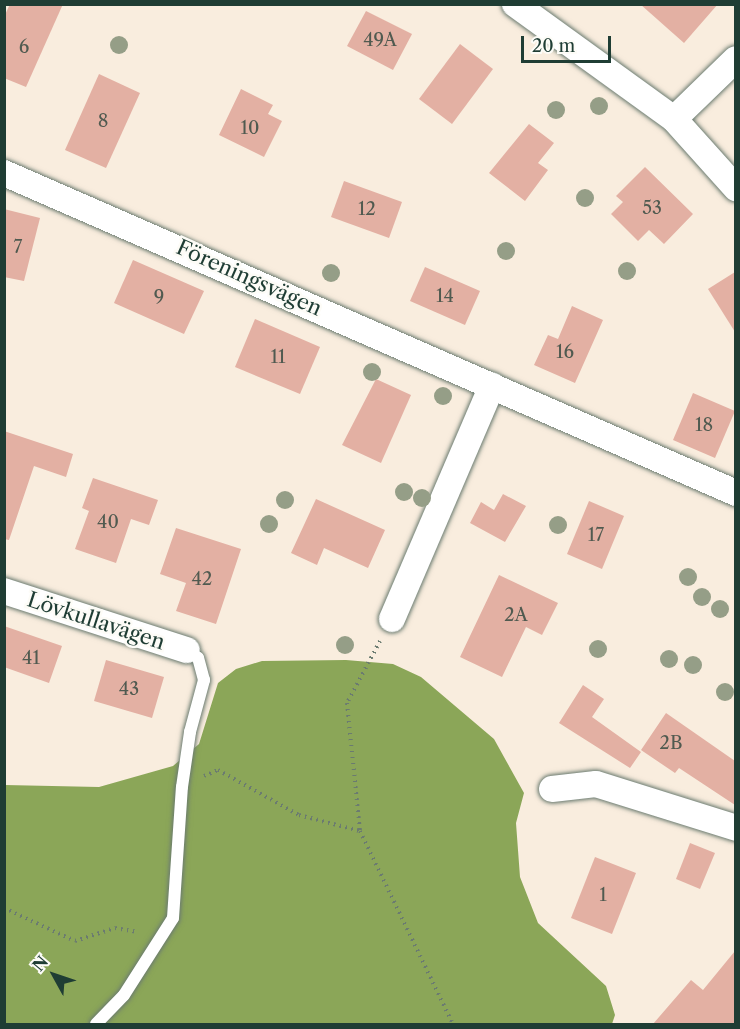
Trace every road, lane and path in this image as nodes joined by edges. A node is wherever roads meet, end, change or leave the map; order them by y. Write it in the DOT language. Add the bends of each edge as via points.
graph roads {
  1 [pos="515,4"];
  2 [pos="735,59"];
  3 [pos="674,120"];
  4 [pos="4,173"];
  5 [pos="735,188"];
  6 [pos="492,386"];
  7 [pos="735,493"];
  8 [pos="4,591"];
  9 [pos="392,618"];
  10 [pos="188,650"];
  11 [pos="182,787"];
  12 [pos="552,789"];
  13 [pos="735,828"];
  14 [pos="360,831"];
  15 [pos="4,908"];
  16 [pos="162,937"];
  17 [pos="96,1024"];
  18 [pos="453,1024"];
  1 -- 3 [label="street"];
  2 -- 3 [label="street"];
  3 -- 5 [label="street"];
  4 -- 6 [label="street, Föreningsvägen"];
  6 -- 7 [label="street, Föreningsvägen"];
  6 -- 9 [label="street"];
  8 -- 10 [label="street, Lövkullavägen"];
  9 -- 14 [label="path" via="347,703"];
  10 -- 11 [label="lane" via="198,658 204,680 190,732"];
  11 -- 14 [label="path" via="218,770 299,814"];
  11 -- 16 [label="lane" via="174,862 176,901 173,918"];
  12 -- 13 [label="street" via="596,784"];
  14 -- 18 [label="path"];
  15 -- 16 [label="path" via="75,940 116,928"];
  16 -- 17 [label="lane" via="124,995"];
}
